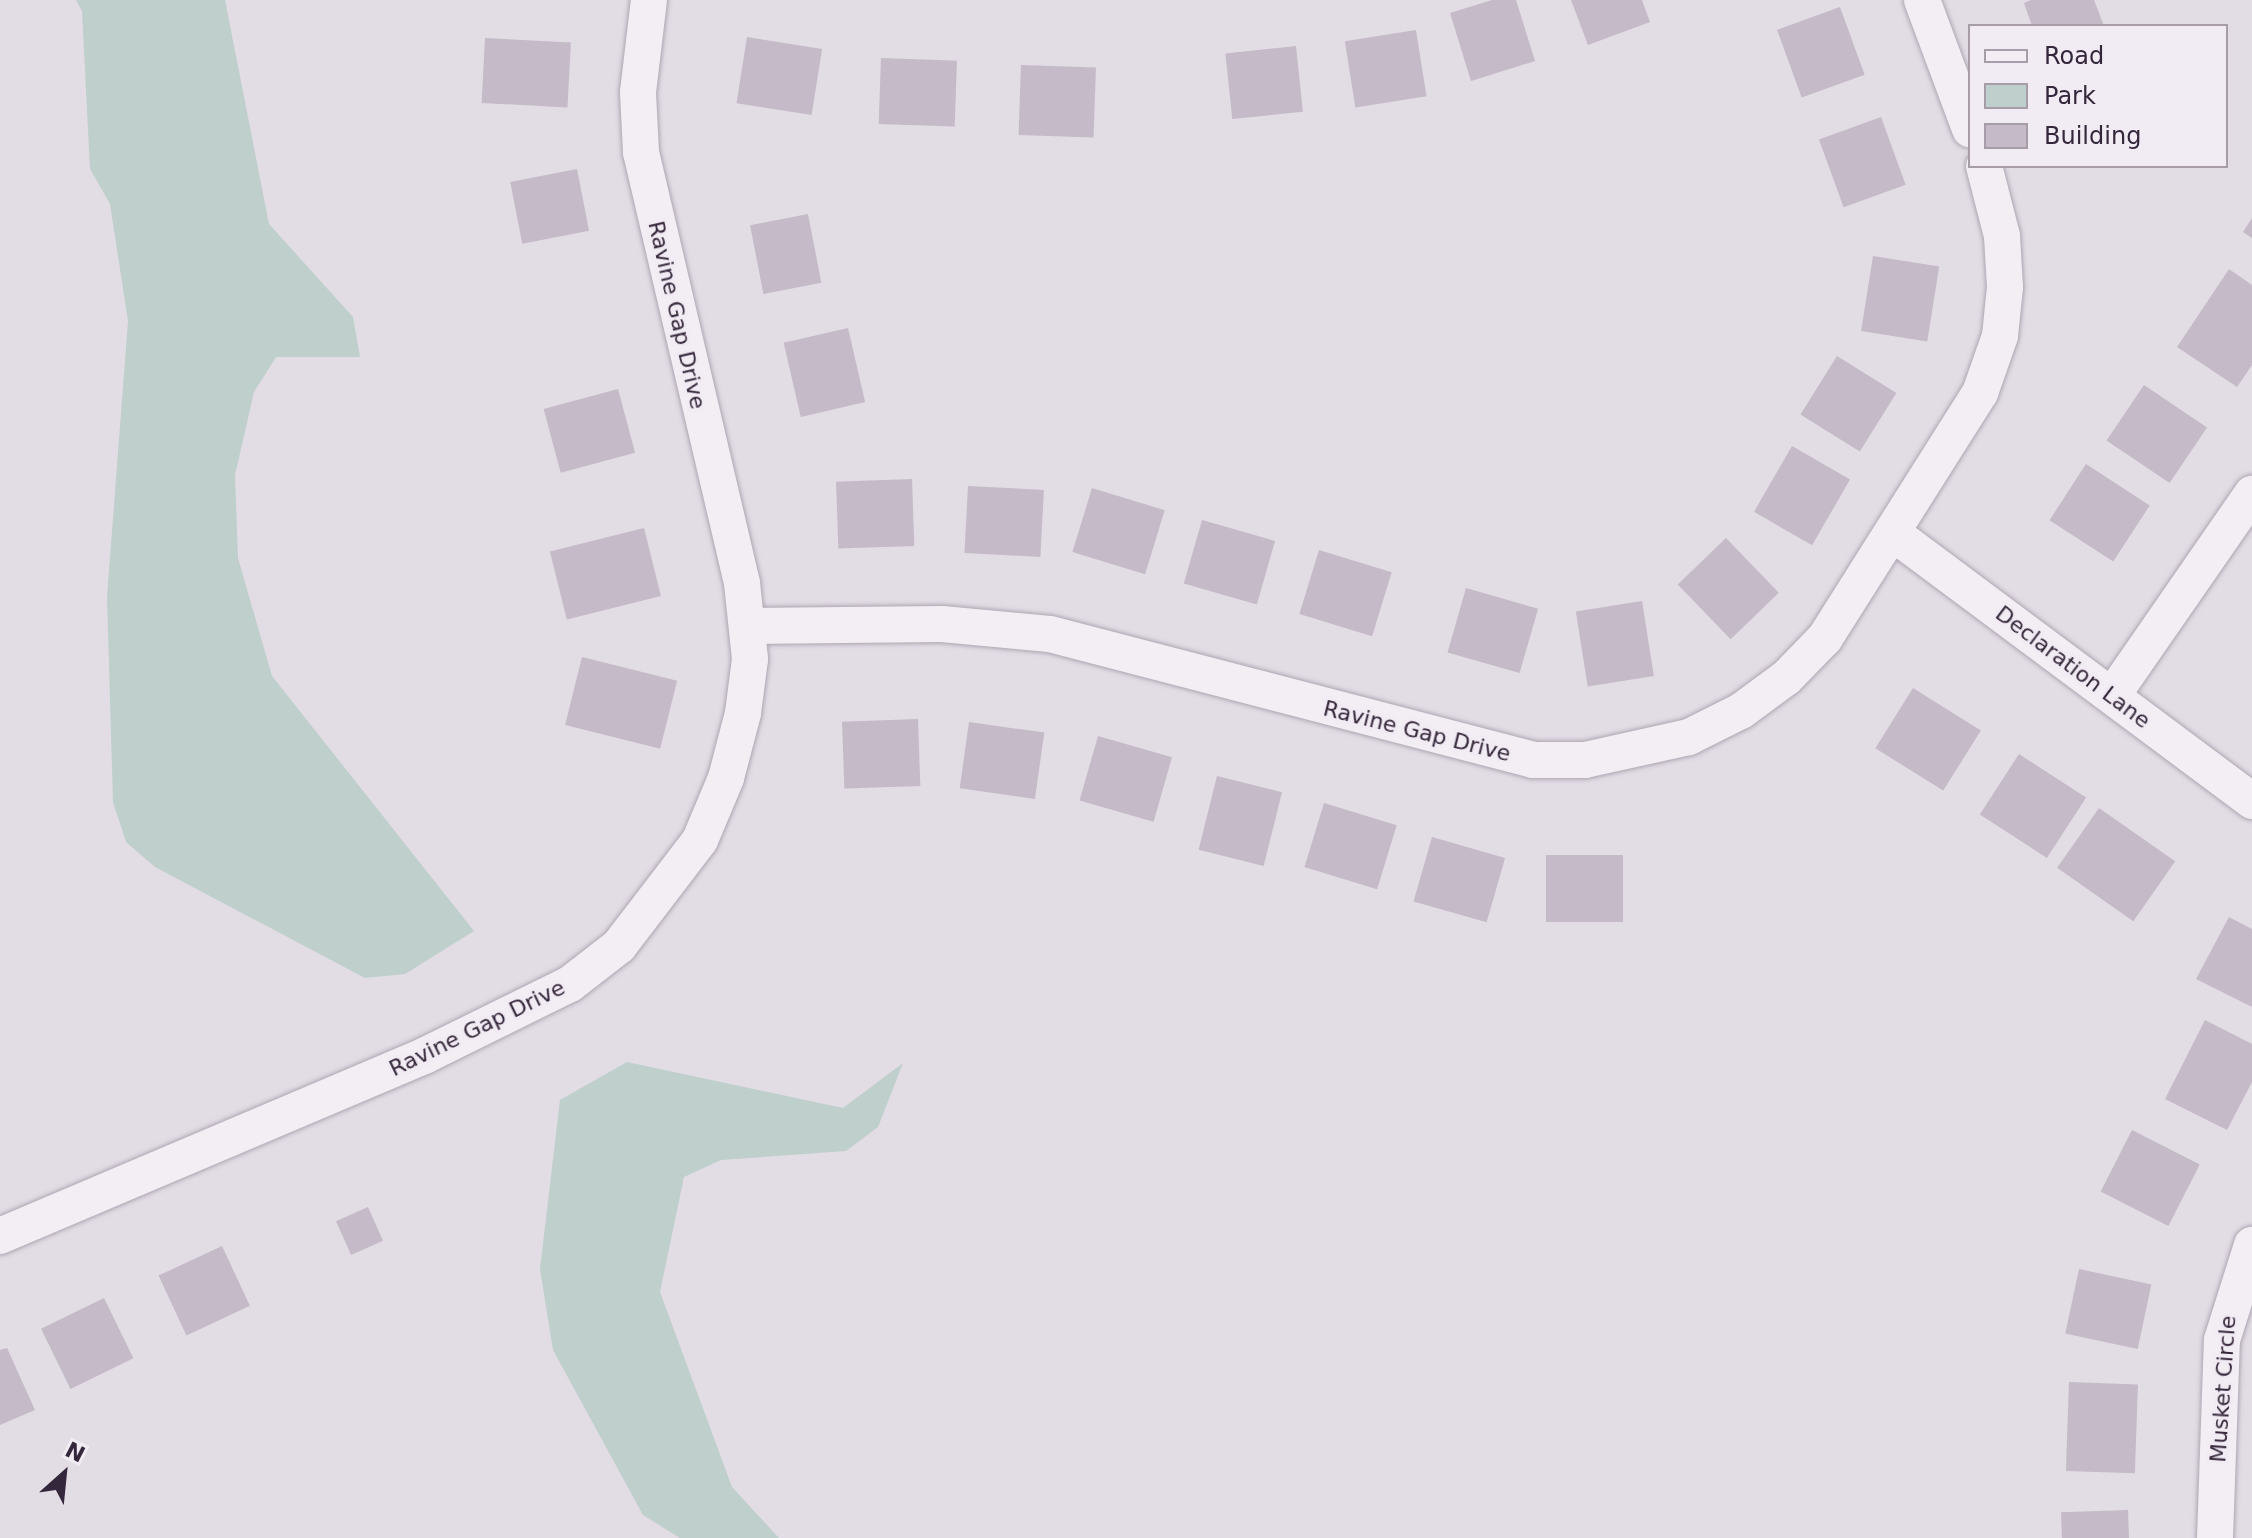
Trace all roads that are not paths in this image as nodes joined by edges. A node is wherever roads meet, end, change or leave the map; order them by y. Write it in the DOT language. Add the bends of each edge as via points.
graph roads {
  1 [pos="649,0"];
  2 [pos="1922,0"];
  3 [pos="1968,124"];
  4 [pos="1985,168"];
  5 [pos="2252,494"];
  6 [pos="1894,534"];
  7 [pos="747,626"];
  8 [pos="2112,696"];
  9 [pos="2252,801"];
  10 [pos="0,1236"];
  11 [pos="2252,1245"];
  12 [pos="2215,1538"];
  1 -- 7 [label="street, Ravine Gap Drive" via="638,92 641,152"];
  2 -- 3 [label="street"];
  4 -- 6 [label="street, Ravine Gap Drive" via="2002,236 2005,287 2000,336 1980,393"];
  5 -- 8 [label="street"];
  6 -- 7 [label="street, Ravine Gap Drive" via="1825,638 1752,703 1689,737 1585,760 1533,760 1476,749 1050,634 942,624"];
  6 -- 8 [label="street, Declaration Lane"];
  7 -- 10 [label="street, Ravine Gap Drive" via="750,659 743,713 726,778 700,840 619,946 570,984 509,1017"];
  8 -- 9 [label="street, Declaration Lane"];
  11 -- 12 [label="street, Musket Circle" via="2222,1340"];
}
